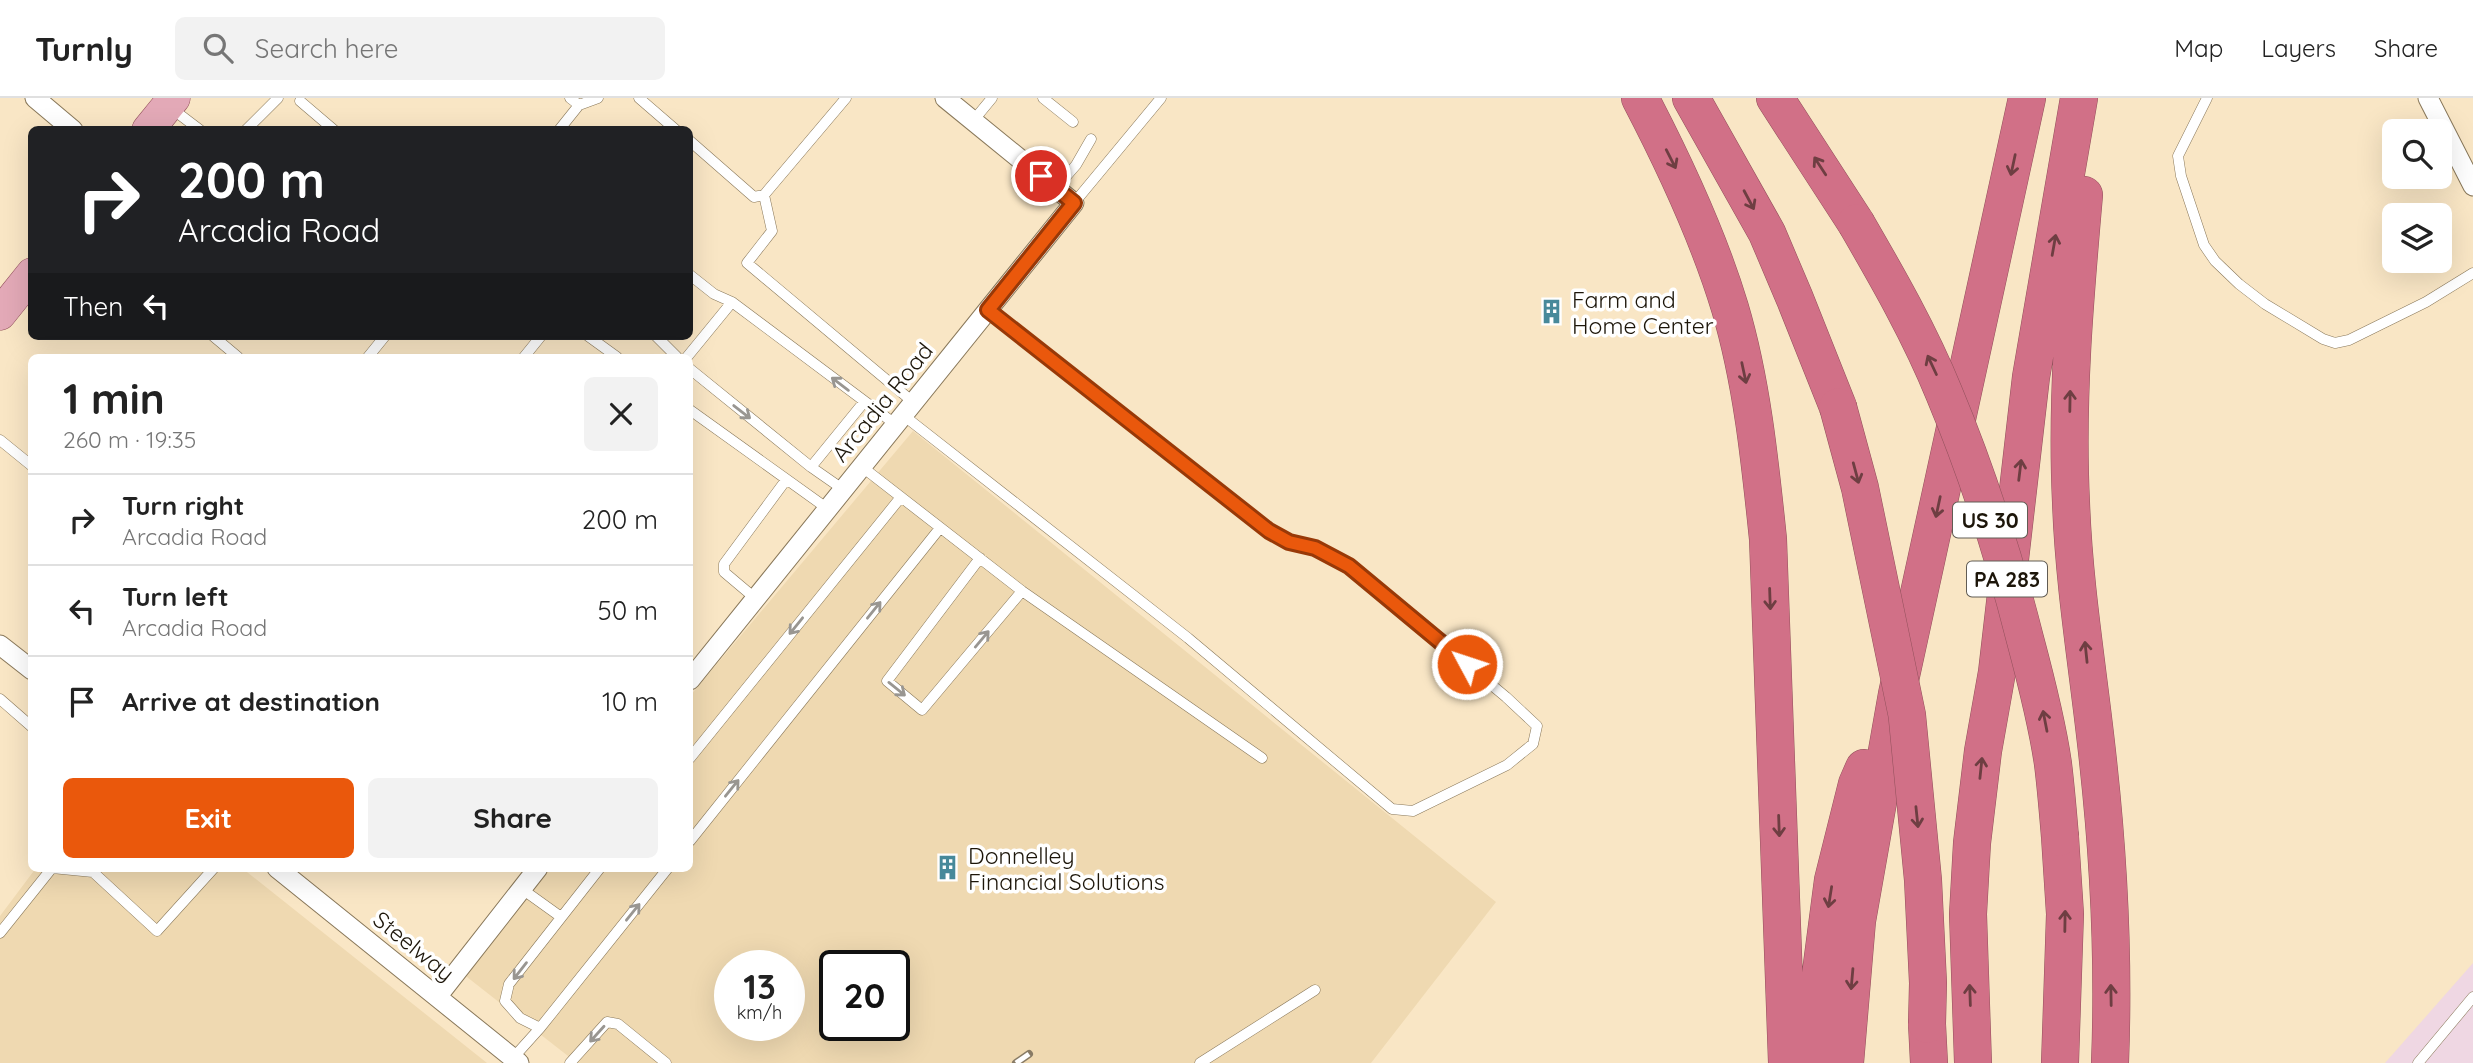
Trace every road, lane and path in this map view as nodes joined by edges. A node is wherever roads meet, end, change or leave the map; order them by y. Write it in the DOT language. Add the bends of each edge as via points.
graph roads {
  1 [pos="35,98"];
  2 [pos="278,98"];
  3 [pos="569,98"];
  4 [pos="598,98"];
  5 [pos="639,98"];
  6 [pos="846,98"];
  7 [pos="945,98"];
  8 [pos="992,98"];
  9 [pos="1044,98"];
  10 [pos="1161,98"];
  11 [pos="1640,98"];
  12 [pos="1691,98"];
  13 [pos="1775,98"];
  14 [pos="2027,98"];
  15 [pos="2079,98"];
  16 [pos="2091,98"];
  17 [pos="2207,98"];
  18 [pos="2428,98"];
  19 [pos="298,99"];
  20 [pos="171,102"];
  21 [pos="579,105"];
  22 [pos="973,121"];
  23 [pos="1073,122"];
  24 [pos="68,126"];
  25 [pos="151,126"];
  26 [pos="196,126"];
  27 [pos="250,126"];
  28 [pos="329,126"];
  29 [pos="562,126"];
  30 [pos="671,126"];
  31 [pos="1091,139"];
  32 [pos="693,144"];
  33 [pos="2473,186"];
  34 [pos="1056,188"];
  35 [pos="764,195"];
  36 [pos="1074,203"];
  37 [pos="2473,272"];
  38 [pos="693,277"];
  39 [pos="28,279"];
  40 [pos="732,302"];
  41 [pos="988,310"];
  42 [pos="0,314"];
  43 [pos="218,340"];
  44 [pos="382,340"];
  45 [pos="538,340"];
  46 [pos="594,340"];
  47 [pos="660,340"];
  48 [pos="234,354"];
  49 [pos="370,354"];
  50 [pos="526,354"];
  51 [pos="613,354"];
  52 [pos="674,354"];
  53 [pos="689,354"];
  54 [pos="693,371"];
  55 [pos="864,402"];
  56 [pos="693,412"];
  57 [pos="903,414"];
  58 [pos="0,440"];
  59 [pos="28,463"];
  60 [pos="861,466"];
  61 [pos="811,467"];
  62 [pos="786,480"];
  63 [pos="844,490"];
  64 [pos="901,497"];
  65 [pos="829,510"];
  66 [pos="940,528"];
  67 [pos="980,558"];
  68 [pos="1022,591"];
  69 [pos="756,599"];
  70 [pos="0,645"];
  71 [pos="28,667"];
  72 [pos="693,676"];
  73 [pos="1897,694"];
  74 [pos="0,699"];
  75 [pos="28,724"];
  76 [pos="693,754"];
  77 [pos="1262,758"];
  78 [pos="693,837"];
  79 [pos="49,872"];
  80 [pos="93,872"];
  81 [pos="210,872"];
  82 [pos="282,872"];
  83 [pos="535,872"];
  84 [pos="597,872"];
  85 [pos="665,872"];
  86 [pos="522,889"];
  87 [pos="561,916"];
  88 [pos="0,933"];
  89 [pos="1315,990"];
  90 [pos="437,997"];
  91 [pos="2473,997"];
  92 [pos="540,1028"];
  93 [pos="516,1060"];
  94 [pos="570,1063"];
  95 [pos="666,1063"];
  96 [pos="1200,1063"];
  97 [pos="1787,1063"];
  98 [pos="1809,1063"];
  99 [pos="1846,1063"];
  100 [pos="1929,1063"];
  101 [pos="1973,1063"];
  102 [pos="2060,1063"];
  103 [pos="2110,1063"];
  104 [pos="2418,1063"];
  1 -- 24 [label="street"];
  2 -- 27 [label="lane"];
  3 -- 21 [label="lane"];
  4 -- 21 [label="lane"];
  5 -- 30 [label="lane"];
  6 -- 35 [label="lane"];
  7 -- 22 [label="street"];
  8 -- 22 [label="lane"];
  9 -- 23 [label="lane"];
  10 -- 36 [label="lane"];
  11 -- 97 [label="highway, one-way" via="1675,165 1730,309 1751,402 1768,539"];
  12 -- 100 [label="highway, one-way, bridge" via="1767,233 1796,299 1838,407 1863,500 1907,715 1923,880"];
  102 -- 13 [label="highway, US 30, one-way, bridge" via="2065,914 2053,762 2018,608 1981,489 1923,347 1856,223"];
  14 -- 73 [label="highway, one-way"];
  101 -- 15 [label="highway, PA 283, one-way" via="1968,914 1972,843 2031,377"];
  103 -- 16 [label="highway, one-way" via="2109,895 2071,503 2073,334"];
  17 -- 37 [label="lane" via="2178,156 2181,176 2204,245 2215,261 2265,304 2323,339 2350,340 2426,302"];
  18 -- 33 [label="street"];
  19 -- 28 [label="lane"];
  20 -- 25 [label="main road"];
  20 -- 26 [label="lane"];
  21 -- 29 [label="lane"];
  22 -- 34 [label="street"];
  31 -- 34 [label="lane"];
  32 -- 35 [label="lane" via="754,197"];
  34 -- 36 [label="street"];
  35 -- 57 [label="lane" via="772,231 747,263"];
  36 -- 41 [label="street, Arcadia Road"];
  38 -- 40 [label="lane"];
  39 -- 42 [label="main road"];
  40 -- 53 [label="lane"];
  55 -- 40 [label="lane, one-way"];
  41 -- 57 [label="street, Arcadia Road"];
  41 -- 57 [label="lane" via="1269,531 1349,566 1537,726 1533,744 1507,765 1456,792 1413,811 1392,809 1188,638"];
  43 -- 48 [label="lane"];
  44 -- 49 [label="lane"];
  45 -- 50 [label="lane"];
  46 -- 51 [label="lane"];
  47 -- 52 [label="lane"];
  54 -- 61 [label="lane, one-way"];
  55 -- 57 [label="lane"];
  55 -- 61 [label="lane"];
  56 -- 62 [label="lane"];
  57 -- 60 [label="street, Arcadia Road"];
  58 -- 59 [label="lane"];
  60 -- 63 [label="street, Arcadia Road"];
  60 -- 64 [label="lane"];
  61 -- 63 [label="lane"];
  62 -- 65 [label="lane"];
  62 -- 69 [label="lane" via="724,564 724,572"];
  63 -- 65 [label="street, Arcadia Road"];
  64 -- 66 [label="lane"];
  64 -- 76 [label="lane, one-way"];
  65 -- 69 [label="street, Arcadia Road"];
  66 -- 67 [label="lane"];
  78 -- 66 [label="lane, one-way"];
  67 -- 68 [label="lane"];
  67 -- 68 [label="lane, one-way" via="887,681 922,710"];
  68 -- 77 [label="lane"];
  69 -- 72 [label="street, Arcadia Road"];
  70 -- 71 [label="street"];
  73 -- 98 [label="highway, one-way" via="1857,785 1833,880"];
  73 -- 99 [label="highway, one-way" via="1857,921"];
  74 -- 75 [label="lane"];
  79 -- 88 [label="lane"];
  80 -- 81 [label="lane" via="157,930"];
  82 -- 90 [label="street, Steelway"];
  83 -- 86 [label="street"];
  84 -- 87 [label="lane"];
  92 -- 85 [label="lane, one-way"];
  86 -- 87 [label="lane"];
  86 -- 90 [label="street"];
  87 -- 92 [label="lane, one-way" via="509,984 505,1001 520,1018"];
  89 -- 96 [label="lane"];
  90 -- 93 [label="street, Steelway"];
  91 -- 104 [label="lane"];
  92 -- 93 [label="lane"];
  95 -- 94 [label="lane, one-way" via="618,1024 607,1022"];
}
